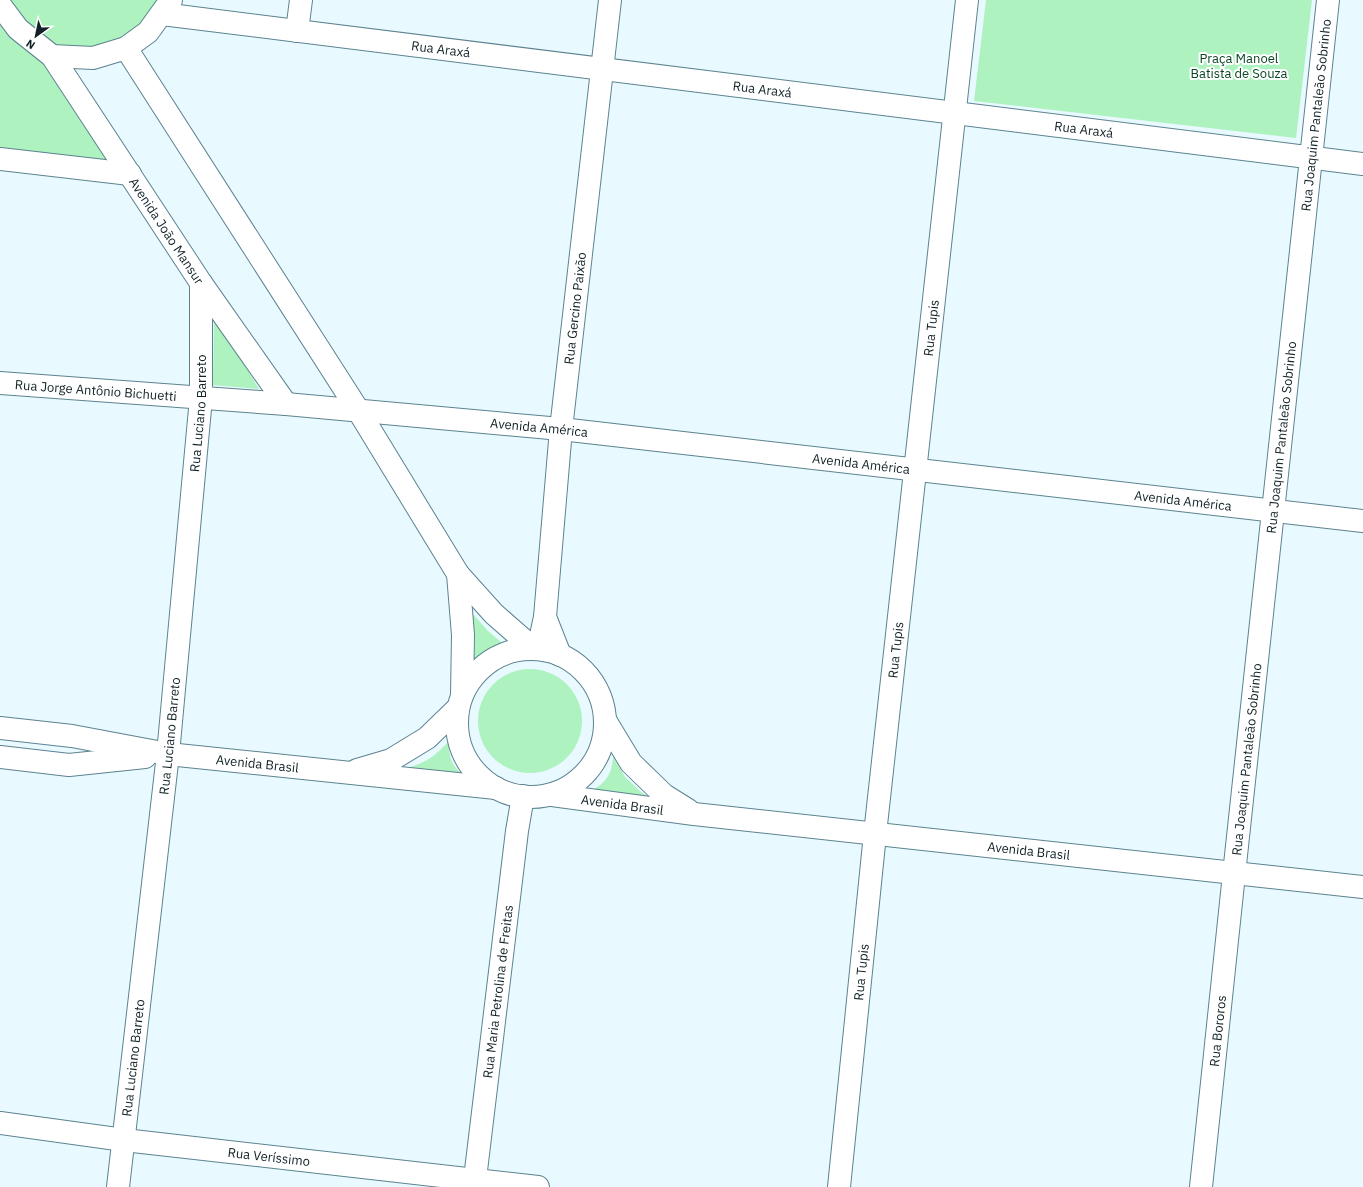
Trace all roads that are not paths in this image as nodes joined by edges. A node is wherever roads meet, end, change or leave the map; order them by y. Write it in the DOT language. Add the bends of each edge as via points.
graph roads {
  1 [pos="301,0"];
  2 [pos="610,0"];
  3 [pos="968,0"];
  4 [pos="1328,0"];
  5 [pos="0,5"];
  6 [pos="167,7"];
  7 [pos="297,31"];
  8 [pos="126,48"];
  9 [pos="52,56"];
  10 [pos="602,69"];
  11 [pos="955,114"];
  12 [pos="1311,158"];
  13 [pos="0,159"];
  14 [pos="1363,164"];
  15 [pos="130,174"];
  16 [pos="201,283"];
  17 [pos="0,384"];
  18 [pos="201,398"];
  19 [pos="286,404"];
  20 [pos="358,410"];
  21 [pos="561,429"];
  22 [pos="915,470"];
  23 [pos="1273,511"];
  24 [pos="1363,521"];
  25 [pos="458,574"];
  26 [pos="545,617"];
  27 [pos="536,649"];
  28 [pos="560,655"];
  29 [pos="460,702"];
  30 [pos="605,720"];
  31 [pos="0,728"];
  32 [pos="168,754"];
  33 [pos="0,757"];
  34 [pos="346,773"];
  35 [pos="496,788"];
  36 [pos="552,794"];
  37 [pos="523,796"];
  38 [pos="694,814"];
  39 [pos="875,834"];
  40 [pos="1234,874"];
  41 [pos="1363,887"];
  42 [pos="0,1123"];
  43 [pos="124,1140"];
  44 [pos="474,1184"];
  45 [pos="118,1187"];
  46 [pos="538,1187"];
  47 [pos="840,1187"];
  48 [pos="1201,1187"];
  1 -- 7 [label="street"];
  2 -- 10 [label="street, Rua Gercino Paixão"];
  3 -- 11 [label="street, Rua Tupis"];
  4 -- 12 [label="street, Rua Joaquim Pantaleão Sobrinho"];
  5 -- 9 [label="street, Avenida João Mansur" via="18,29"];
  6 -- 7 [label="street, Rua Araxá"];
  6 -- 8 [label="street" via="148,32"];
  7 -- 10 [label="street, Rua Araxá"];
  8 -- 9 [label="street" via="93,58"];
  8 -- 20 [label="street"];
  9 -- 15 [label="street, Avenida João Mansur"];
  10 -- 11 [label="street, Rua Araxá"];
  10 -- 21 [label="street, Rua Gercino Paixão"];
  11 -- 12 [label="street, Rua Araxá"];
  11 -- 22 [label="street, Rua Tupis"];
  12 -- 14 [label="street, Rua Araxá"];
  12 -- 23 [label="street, Rua Joaquim Pantaleão Sobrinho"];
  13 -- 15 [label="street"];
  15 -- 16 [label="street, Avenida João Mansur"];
  16 -- 18 [label="street, Rua Luciano Barreto"];
  16 -- 19 [label="street, Avenida João Mansur"];
  17 -- 18 [label="street, Rua Jorge Antônio Bichuetti"];
  18 -- 19 [label="street, Rua Jorge Antônio Bichuetti"];
  18 -- 32 [label="street, Rua Luciano Barreto"];
  19 -- 20 [label="street, Rua Jorge Antônio Bichuetti"];
  20 -- 21 [label="street, Avenida América"];
  20 -- 25 [label="street"];
  21 -- 22 [label="street, Avenida América"];
  21 -- 26 [label="street, Rua Gercino Paixão"];
  22 -- 23 [label="street, Avenida América"];
  22 -- 39 [label="street, Rua Tupis"];
  23 -- 24 [label="street, Avenida América"];
  23 -- 40 [label="street, Rua Joaquim Pantaleão Sobrinho"];
  25 -- 27 [label="street" via="494,614"];
  25 -- 29 [label="street" via="463,635"];
  26 -- 27 [label="street, Rua Gercino Paixão"];
  26 -- 28 [label="street, Rua Gercino Paixão"];
  27 -- 28 [label="street"];
  27 -- 29 [label="street" via="512,651 491,660 474,675"];
  28 -- 30 [label="street" via="578,666 592,681 601,699"];
  29 -- 34 [label="street, Avenida Brasil" via="427,738 391,760"];
  29 -- 35 [label="street" via="457,733 464,755 477,774"];
  30 -- 36 [label="street" via="602,744 592,766 574,784"];
  30 -- 38 [label="street, Avenida Brasil" via="632,763 664,795"];
  31 -- 32 [label="street, Avenida Brasil" via="72,736"];
  32 -- 33 [label="street, Avenida Brasil" via="70,765"];
  32 -- 34 [label="street, Avenida Brasil"];
  32 -- 43 [label="street, Rua Luciano Barreto"];
  34 -- 35 [label="street, Avenida Brasil"];
  35 -- 37 [label="street"];
  36 -- 37 [label="street"];
  36 -- 38 [label="street, Avenida Brasil"];
  37 -- 44 [label="street, Rua Maria Petrolina de Freitas"];
  38 -- 39 [label="street, Avenida Brasil"];
  39 -- 40 [label="street, Avenida Brasil"];
  39 -- 47 [label="street, Rua Tupis"];
  40 -- 41 [label="street, Avenida Brasil"];
  40 -- 48 [label="street, Rua Bororos"];
  42 -- 43 [label="street, Rua Veríssimo"];
  43 -- 44 [label="street, Rua Veríssimo"];
  43 -- 45 [label="street, Rua Luciano Barreto"];
  44 -- 46 [label="street, Rua Veríssimo"];
}
